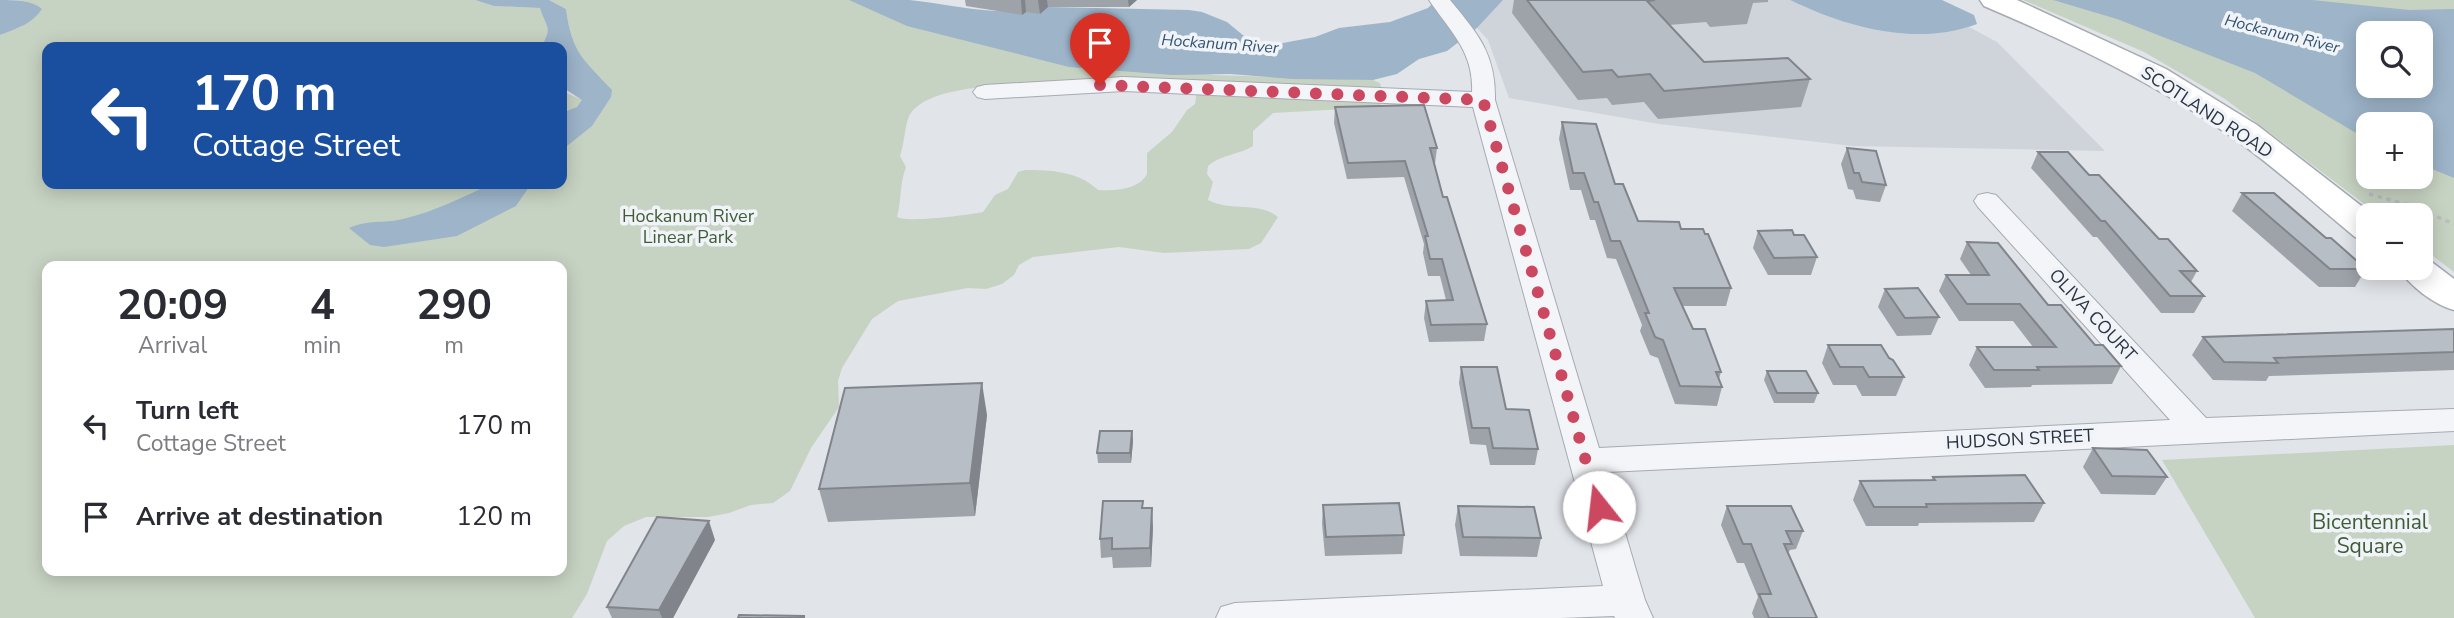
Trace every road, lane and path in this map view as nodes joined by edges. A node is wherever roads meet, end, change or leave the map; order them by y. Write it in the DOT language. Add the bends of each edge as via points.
graph roads {
  1 [pos="1439,0"];
  2 [pos="1994,0"];
  3 [pos="985,92"];
  4 [pos="1483,100"];
  5 [pos="2360,193"];
  6 [pos="1987,201"];
  7 [pos="2356,219"];
  8 [pos="2454,224"];
  9 [pos="2431,280"];
  10 [pos="2454,298"];
  11 [pos="2454,420"];
  12 [pos="2198,429"];
  13 [pos="1585,461"];
  14 [pos="1630,609"];
  15 [pos="1235,618"];
  1 -- 4 [label="street" via="1483,63"];
  2 -- 7 [label="main road, SCOTLAND ROAD" via="2066,30 2188,95 2247,133"];
  3 -- 4 [label="street" via="1124,84"];
  4 -- 13 [label="street"];
  5 -- 8 [label="path" via="2387,198"];
  6 -- 12 [label="street, OLIVA COURT"];
  9 -- 10 [label="main road"];
  11 -- 12 [label="street, HUDSON STREET"];
  12 -- 13 [label="street, HUDSON STREET"];
  13 -- 14 [label="street"];
  14 -- 15 [label="street"];
}
